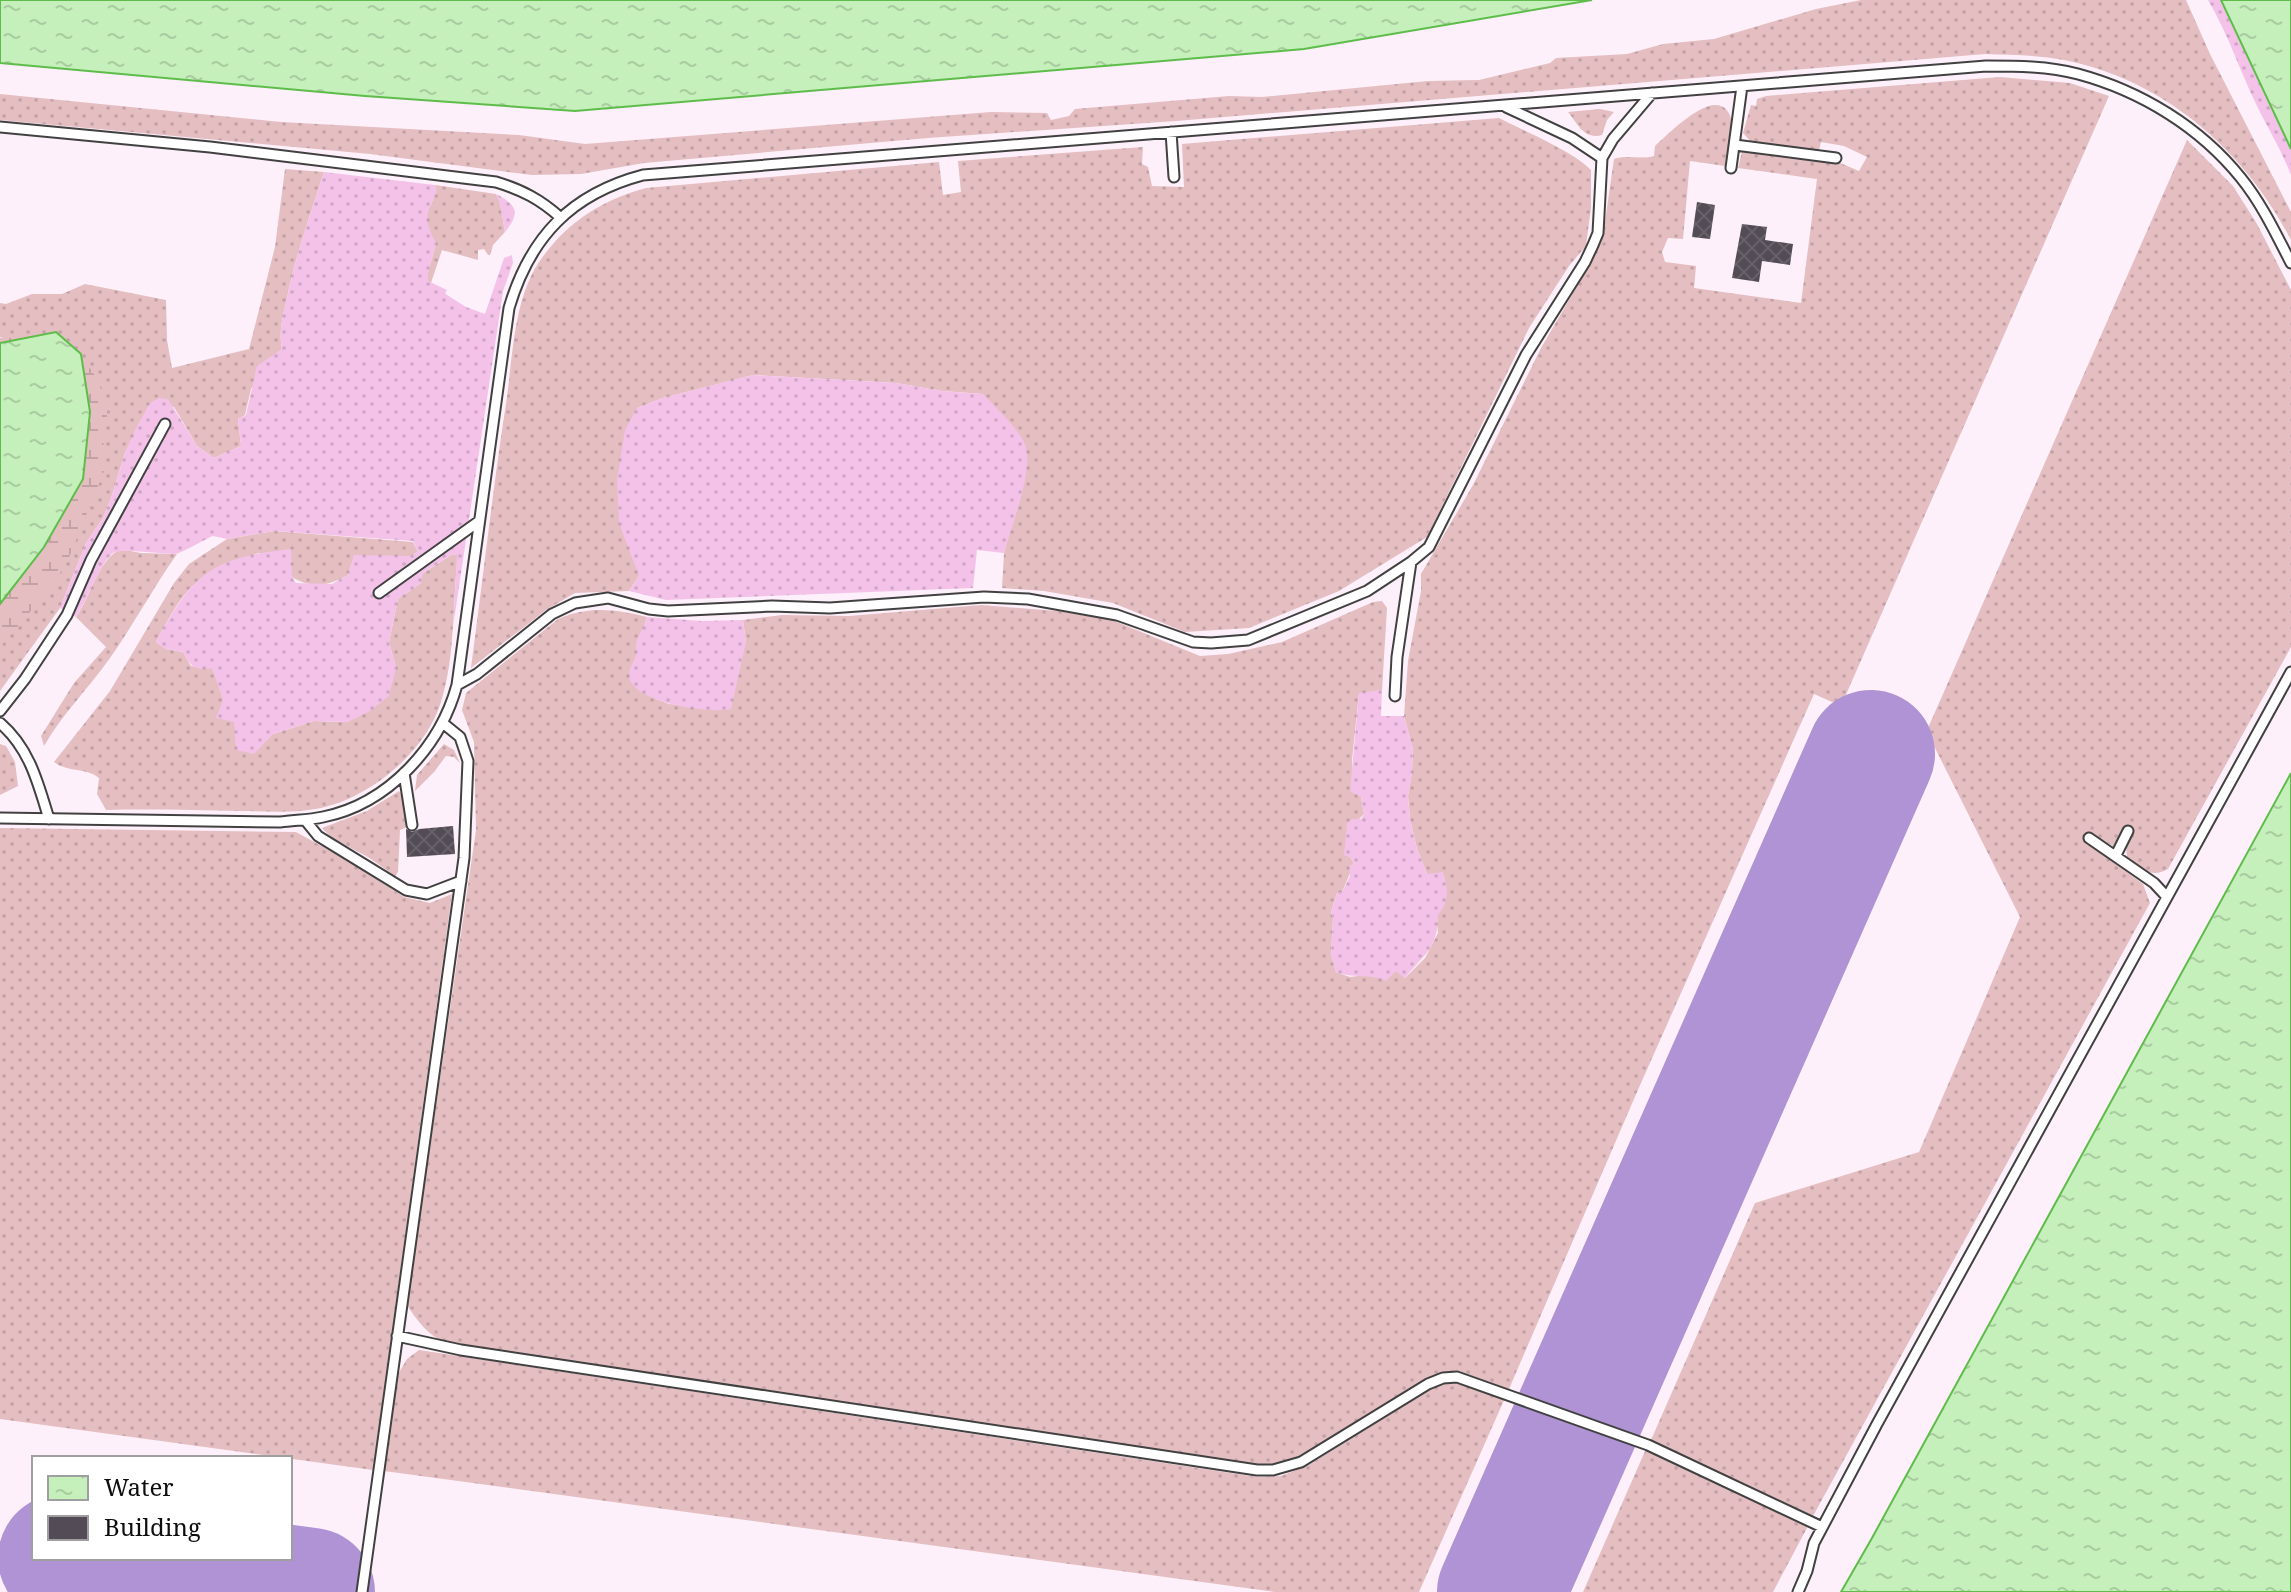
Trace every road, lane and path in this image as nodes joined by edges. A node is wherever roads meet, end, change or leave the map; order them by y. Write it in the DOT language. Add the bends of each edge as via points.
graph roads {
  1 [pos="1742,86"];
  2 [pos="1652,93"];
  3 [pos="1502,105"];
  4 [pos="0,127"];
  5 [pos="1171,132"];
  6 [pos="1735,145"];
  7 [pos="1602,158"];
  8 [pos="1836,158"];
  9 [pos="1731,168"];
  10 [pos="1174,177"];
  11 [pos="561,218"];
  12 [pos="2291,263"];
  13 [pos="165,424"];
  14 [pos="478,522"];
  15 [pos="1411,562"];
  16 [pos="379,593"];
  17 [pos="2291,672"];
  18 [pos="457,685"];
  19 [pos="1395,696"];
  20 [pos="0,711"];
  21 [pos="0,723"];
  22 [pos="444,724"];
  23 [pos="404,773"];
  24 [pos="0,818"];
  25 [pos="49,819"];
  26 [pos="305,820"];
  27 [pos="412,825"];
  28 [pos="2128,831"];
  29 [pos="2089,838"];
  30 [pos="2116,855"];
  31 [pos="461,881"];
  32 [pos="2167,897"];
  33 [pos="397,1336"];
  34 [pos="1822,1527"];
  35 [pos="362,1592"];
  36 [pos="1798,1592"];
  1 -- 2 [label="lane"];
  1 -- 6 [label="lane"];
  1 -- 12 [label="lane" via="1986,66 2077,74 2135,94 2219,152 2262,208"];
  2 -- 3 [label="lane"];
  2 -- 7 [label="lane"];
  3 -- 5 [label="lane"];
  3 -- 7 [label="lane"];
  4 -- 11 [label="lane" via="496,182 526,191"];
  5 -- 10 [label="lane"];
  5 -- 11 [label="lane" via="643,175 599,189"];
  6 -- 8 [label="lane"];
  6 -- 9 [label="lane"];
  7 -- 15 [label="lane" via="1598,233 1585,262 1526,355 1429,547"];
  11 -- 14 [label="lane" via="525,264 509,308"];
  13 -- 20 [label="lane" via="67,615"];
  14 -- 16 [label="lane"];
  14 -- 18 [label="lane"];
  15 -- 18 [label="lane" via="1367,591 1248,640 1211,643 1193,642 1117,615 1028,599 668,611 597,599 552,614"];
  15 -- 19 [label="lane"];
  17 -- 32 [label="lane"];
  18 -- 22 [label="lane"];
  21 -- 25 [label="lane" via="32,764"];
  22 -- 23 [label="lane"];
  22 -- 31 [label="lane" via="460,737 468,761"];
  23 -- 26 [label="lane" via="346,809"];
  23 -- 27 [label="lane"];
  24 -- 25 [label="lane"];
  25 -- 26 [label="lane"];
  26 -- 31 [label="lane" via="318,836 406,890 427,894"];
  28 -- 30 [label="lane"];
  29 -- 30 [label="lane"];
  30 -- 32 [label="lane"];
  31 -- 33 [label="lane"];
  32 -- 34 [label="lane"];
  33 -- 34 [label="lane" via="1257,1470 1301,1462 1428,1384 1457,1377 1648,1445"];
  33 -- 35 [label="lane"];
  34 -- 36 [label="lane"];
}
